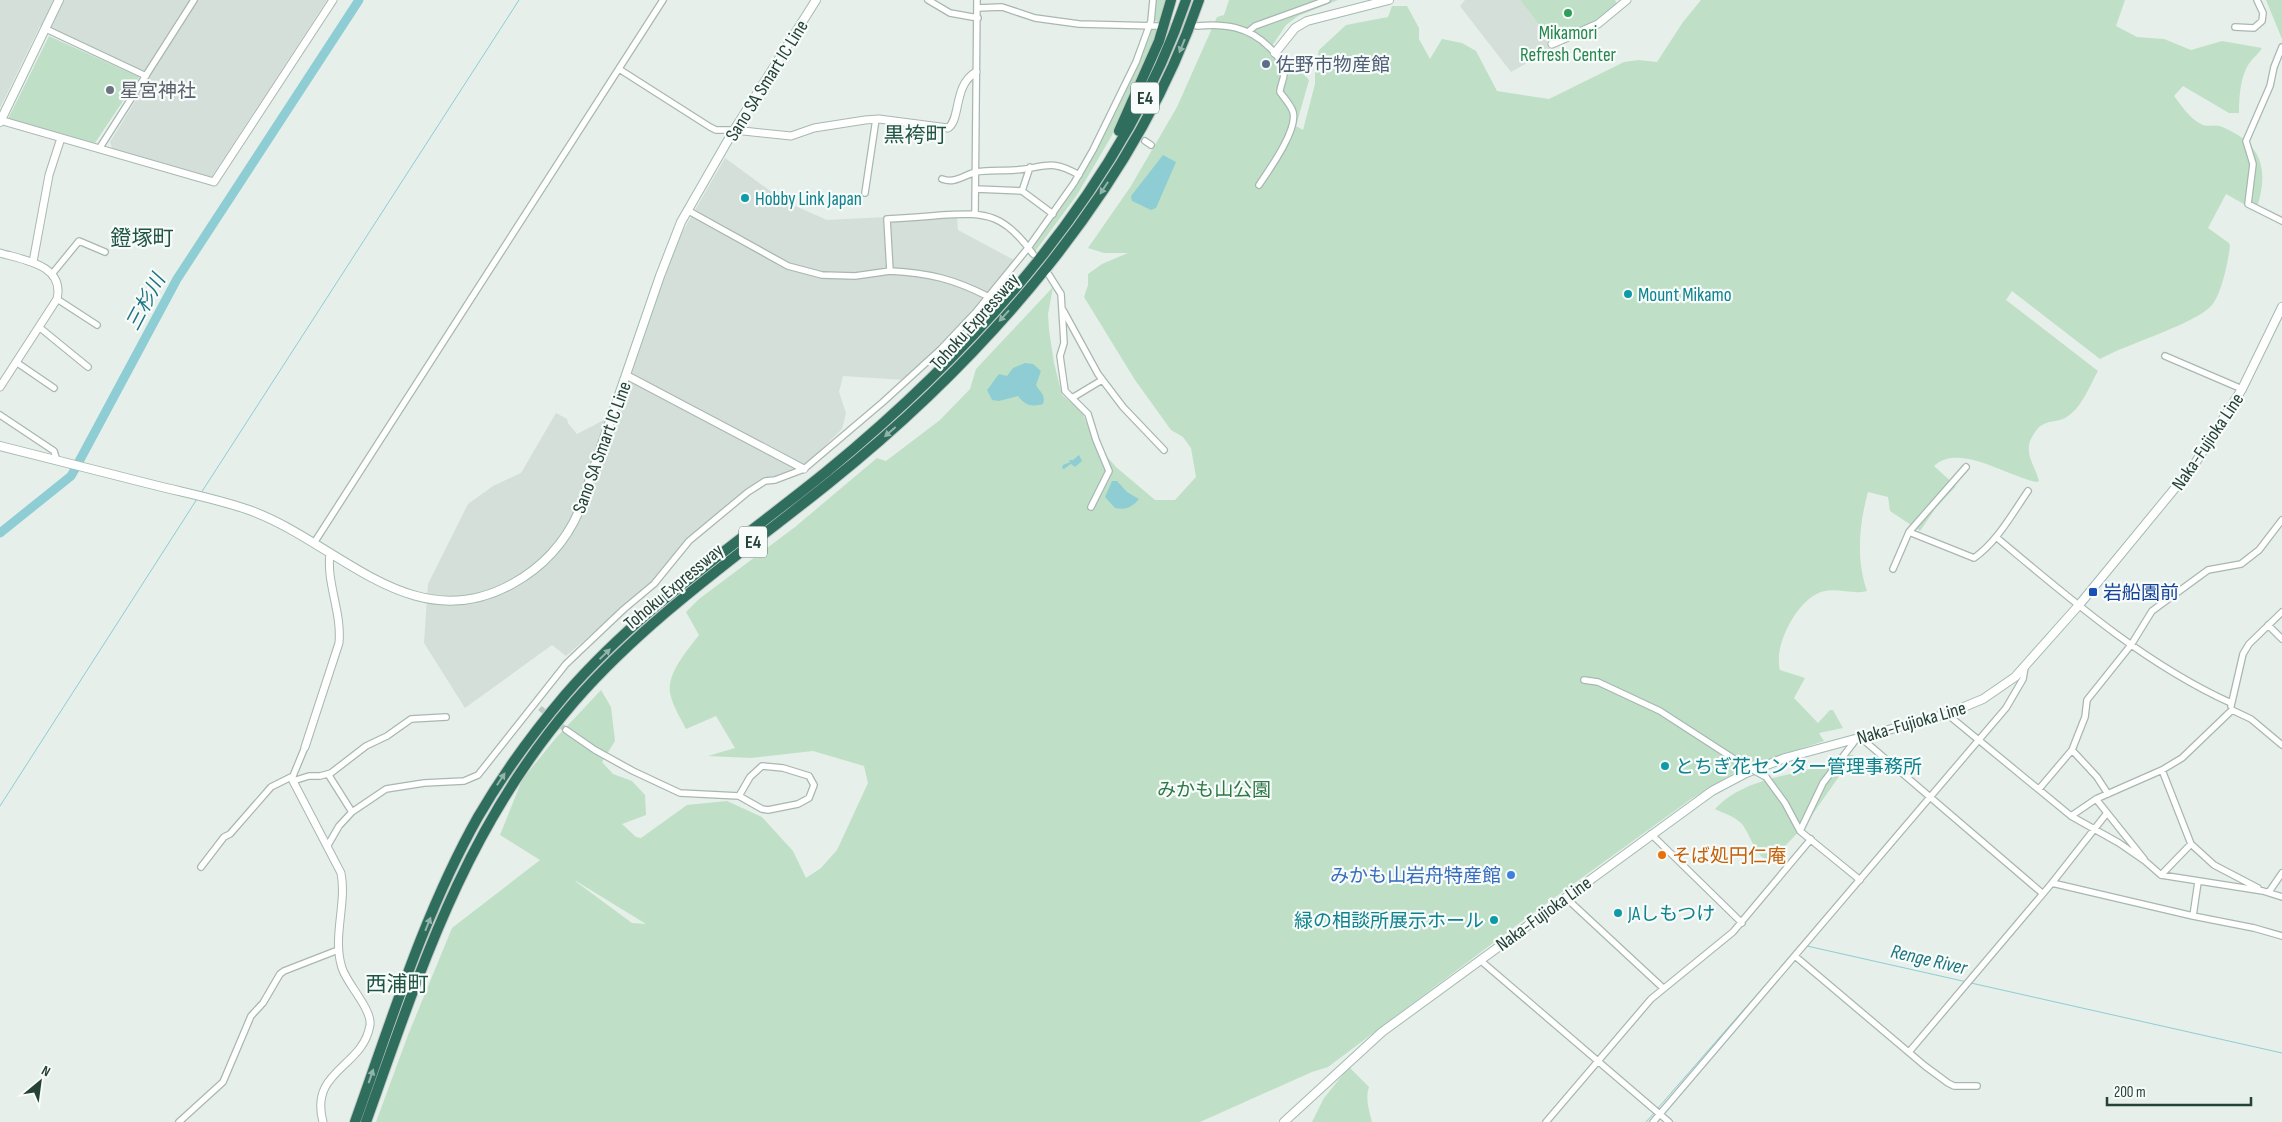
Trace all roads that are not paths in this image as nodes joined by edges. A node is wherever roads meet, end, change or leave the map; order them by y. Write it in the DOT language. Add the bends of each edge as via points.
graph roads {
  1 [pos="59,0"];
  2 [pos="194,0"];
  3 [pos="333,0"];
  4 [pos="663,0"];
  5 [pos="816,0"];
  6 [pos="928,0"];
  7 [pos="977,0"];
  8 [pos="1153,0"];
  9 [pos="1171,0"];
  10 [pos="1186,0"];
  11 [pos="1198,0"];
  12 [pos="1326,0"];
  13 [pos="1389,0"];
  14 [pos="1627,0"];
  15 [pos="2257,0"];
  16 [pos="977,8"];
  17 [pos="978,18"];
  18 [pos="1149,26"];
  19 [pos="1157,26"];
  20 [pos="1197,26"];
  21 [pos="2236,27"];
  22 [pos="46,29"];
  23 [pos="1249,31"];
  24 [pos="1552,44"];
  25 [pos="2282,47"];
  26 [pos="1275,53"];
  27 [pos="619,68"];
  28 [pos="976,72"];
  29 [pos="146,76"];
  30 [pos="876,120"];
  31 [pos="1110,120"];
  32 [pos="0,121"];
  33 [pos="1118,124"];
  34 [pos="734,130"];
  35 [pos="61,138"];
  36 [pos="99,149"];
  37 [pos="1030,167"];
  38 [pos="976,172"];
  39 [pos="1079,175"];
  40 [pos="942,179"];
  41 [pos="1259,185"];
  42 [pos="976,189"];
  43 [pos="1089,190"];
  44 [pos="1022,191"];
  45 [pos="866,193"];
  46 [pos="687,210"];
  47 [pos="975,213"];
  48 [pos="1053,214"];
  49 [pos="2282,221"];
  50 [pos="1028,248"];
  51 [pos="105,252"];
  52 [pos="0,253"];
  53 [pos="1033,254"];
  54 [pos="33,262"];
  55 [pos="890,271"];
  56 [pos="52,274"];
  57 [pos="1049,275"];
  58 [pos="988,298"];
  59 [pos="57,299"];
  60 [pos="2282,308"];
  61 [pos="1063,310"];
  62 [pos="97,325"];
  63 [pos="39,327"];
  64 [pos="2165,356"];
  65 [pos="16,362"];
  66 [pos="88,367"];
  67 [pos="626,375"];
  68 [pos="1102,380"];
  69 [pos="0,387"];
  70 [pos="54,388"];
  71 [pos="2242,389"];
  72 [pos="1072,398"];
  73 [pos="0,415"];
  74 [pos="0,446"];
  75 [pos="1164,450"];
  76 [pos="57,461"];
  77 [pos="1966,467"];
  78 [pos="804,469"];
  79 [pos="2028,491"];
  80 [pos="1091,507"];
  81 [pos="2282,520"];
  82 [pos="1909,532"];
  83 [pos="1996,537"];
  84 [pos="314,543"];
  85 [pos="330,553"];
  86 [pos="1893,569"];
  87 [pos="2079,605"];
  88 [pos="2282,612"];
  89 [pos="2268,625"];
  90 [pos="2282,639"];
  91 [pos="2131,645"];
  92 [pos="2025,667"];
  93 [pos="1584,680"];
  94 [pos="2231,703"];
  95 [pos="2232,710"];
  96 [pos="1947,714"];
  97 [pos="446,717"];
  98 [pos="566,730"];
  99 [pos="1856,738"];
  100 [pos="1979,740"];
  101 [pos="2282,745"];
  102 [pos="305,747"];
  103 [pos="2072,750"];
  104 [pos="2162,770"];
  105 [pos="328,774"];
  106 [pos="293,779"];
  107 [pos="2039,790"];
  108 [pos="2108,794"];
  109 [pos="739,796"];
  110 [pos="1930,797"];
  111 [pos="2096,799"];
  112 [pos="352,812"];
  113 [pos="2107,813"];
  114 [pos="2071,816"];
  115 [pos="2095,829"];
  116 [pos="1800,831"];
  117 [pos="1651,834"];
  118 [pos="1811,839"];
  119 [pos="2191,844"];
  120 [pos="328,845"];
  121 [pos="2145,861"];
  122 [pos="201,866"];
  123 [pos="2282,872"];
  124 [pos="2161,875"];
  125 [pos="1860,880"];
  126 [pos="2198,882"];
  127 [pos="2052,883"];
  128 [pos="2266,891"];
  129 [pos="2042,893"];
  130 [pos="1565,896"];
  131 [pos="2282,898"];
  132 [pos="2193,916"];
  133 [pos="1742,923"];
  134 [pos="2282,936"];
  135 [pos="338,950"];
  136 [pos="1795,956"];
  137 [pos="1480,960"];
  138 [pos="1663,988"];
  139 [pos="1909,1052"];
  140 [pos="1598,1061"];
  141 [pos="1977,1086"];
  142 [pos="1657,1112"];
  143 [pos="179,1122"];
  144 [pos="323,1122"];
  145 [pos="355,1122"];
  146 [pos="366,1122"];
  147 [pos="1284,1122"];
  148 [pos="1546,1122"];
  149 [pos="1653,1122"];
  150 [pos="1669,1122"];
  1 -- 22 [label="main road"];
  2 -- 29 [label="street"];
  3 -- 36 [label="street" via="214,182"];
  4 -- 27 [label="street"];
  5 -- 34 [label="main road, Sano SA Smart IC Line"];
  6 -- 17 [label="street" via="950,12"];
  7 -- 16 [label="street"];
  8 -- 18 [label="street"];
  9 -- 43 [label="highway" via="1160,41 1130,110"];
  10 -- 43 [label="highway, Tohoku Expressway / E4" via="1147,94"];
  11 -- 146 [label="highway, Tohoku Expressway / E4, one-way" via="1169,74 1120,163 1051,260 996,326 934,391 864,455 632,642 577,699 536,749 495,810 458,882 414,987"];
  12 -- 23 [label="street"];
  13 -- 26 [label="main road" via="1307,21 1295,28"];
  14 -- 24 [label="street" via="1598,24"];
  15 -- 21 [label="street" via="2263,13 2262,21 2254,28"];
  16 -- 17 [label="street"];
  16 -- 18 [label="street" via="1002,7 1035,18 1079,24"];
  17 -- 28 [label="street"];
  18 -- 19 [label="street"];
  18 -- 31 [label="street"];
  20 -- 23 [label="street" via="1225,26"];
  22 -- 29 [label="street"];
  22 -- 32 [label="main road"];
  23 -- 26 [label="street"];
  25 -- 49 [label="street" via="2270,86 2246,141 2254,172 2248,204"];
  26 -- 41 [label="street" via="1284,72 1280,92 1293,110 1293,120 1282,150"];
  27 -- 34 [label="street" via="710,127"];
  27 -- 84 [label="street"];
  28 -- 30 [label="street" via="961,90 951,126"];
  28 -- 38 [label="street"];
  29 -- 36 [label="street"];
  30 -- 34 [label="street" via="814,128 791,136"];
  30 -- 45 [label="street"];
  31 -- 33 [label="street"];
  31 -- 39 [label="street"];
  32 -- 35 [label="street"];
  34 -- 46 [label="main road, Sano SA Smart IC Line"];
  35 -- 36 [label="street"];
  35 -- 54 [label="street" via="49,175"];
  37 -- 38 [label="street"];
  37 -- 39 [label="street" via="1055,165"];
  37 -- 44 [label="street"];
  38 -- 40 [label="street" via="952,181"];
  38 -- 42 [label="street"];
  39 -- 48 [label="street"];
  42 -- 44 [label="street"];
  42 -- 47 [label="street"];
  145 -- 43 [label="highway, Tohoku Expressway / E4, one-way" via="408,975 448,877 495,790 545,719 587,671 640,621 857,446 926,384 1006,298"];
  44 -- 48 [label="street"];
  46 -- 55 [label="street" via="788,266 822,275 855,276"];
  46 -- 67 [label="main road, Sano SA Smart IC Line" via="671,245"];
  47 -- 50 [label="street" via="998,220 1015,232"];
  47 -- 55 [label="street" via="887,219"];
  48 -- 50 [label="street"];
  50 -- 53 [label="street"];
  50 -- 58 [label="street"];
  51 -- 56 [label="street" via="79,241"];
  52 -- 54 [label="street"];
  54 -- 56 [label="street"];
  55 -- 58 [label="street" via="946,278"];
  56 -- 59 [label="street" via="59,288"];
  57 -- 61 [label="street" via="1061,294"];
  58 -- 78 [label="street" via="942,349"];
  59 -- 62 [label="street"];
  59 -- 63 [label="street"];
  60 -- 71 [label="main road, Naka-Fujioka Line"];
  61 -- 68 [label="street"];
  61 -- 72 [label="street" via="1064,343 1060,356 1065,391"];
  63 -- 65 [label="street"];
  63 -- 66 [label="street"];
  64 -- 71 [label="street"];
  65 -- 69 [label="street"];
  65 -- 70 [label="street"];
  67 -- 78 [label="street"];
  67 -- 85 [label="main road, Sano SA Smart IC Line" via="575,521 557,548 526,576 505,588 474,598 427,599 390,588"];
  68 -- 72 [label="street"];
  68 -- 75 [label="street"];
  71 -- 87 [label="main road, Naka-Fujioka Line" via="2184,478"];
  72 -- 80 [label="street" via="1088,414 1109,471"];
  73 -- 76 [label="street" via="54,450"];
  74 -- 76 [label="main road"];
  76 -- 84 [label="main road, Sano SA Smart IC Line" via="208,498 262,515"];
  77 -- 82 [label="street"];
  78 -- 112 [label="street" via="765,481 690,541 654,584 566,664 537,706 478,775 464,781 424,782 386,789"];
  79 -- 83 [label="street"];
  81 -- 91 [label="street" via="2259,550 2241,564 2208,570 2152,611"];
  82 -- 83 [label="street" via="1974,558"];
  82 -- 86 [label="street"];
  83 -- 87 [label="street"];
  84 -- 85 [label="main road, Sano SA Smart IC Line"];
  85 -- 102 [label="street" via="339,643"];
  87 -- 91 [label="street"];
  87 -- 92 [label="main road, Naka-Fujioka Line"];
  88 -- 89 [label="street"];
  89 -- 90 [label="street"];
  89 -- 94 [label="street" via="2243,654"];
  91 -- 94 [label="street" via="2191,683"];
  91 -- 103 [label="street" via="2087,700 2085,717"];
  92 -- 96 [label="main road, Naka-Fujioka Line" via="1983,699"];
  92 -- 100 [label="street" via="2023,679 2009,704"];
  93 -- 116 [label="street, bridge" via="1598,682 1660,711 1766,778 1786,803"];
  94 -- 95 [label="street"];
  95 -- 101 [label="street" via="2251,719"];
  95 -- 104 [label="street" via="2182,758"];
  96 -- 99 [label="main road, Naka-Fujioka Line"];
  96 -- 100 [label="street"];
  97 -- 105 [label="street" via="411,719"];
  98 -- 109 [label="street" via="595,750 672,790 698,795"];
  99 -- 110 [label="street"];
  99 -- 116 [label="street" via="1823,783"];
  99 -- 117 [label="main road, Naka-Fujioka Line" via="1765,764 1738,776"];
  100 -- 107 [label="street"];
  100 -- 110 [label="street"];
  102 -- 106 [label="street"];
  103 -- 107 [label="street"];
  103 -- 108 [label="street"];
  104 -- 108 [label="street"];
  104 -- 119 [label="street"];
  105 -- 106 [label="street"];
  105 -- 112 [label="street"];
  106 -- 120 [label="street"];
  106 -- 122 [label="street" via="271,787"];
  107 -- 114 [label="street"];
  108 -- 111 [label="street"];
  109 -- 109 [label="street" via="750,776 762,766 809,776 814,785 809,798 792,806 766,810"];
  110 -- 125 [label="street"];
  110 -- 129 [label="street"];
  111 -- 113 [label="street"];
  111 -- 114 [label="street"];
  112 -- 120 [label="street"];
  113 -- 115 [label="street"];
  113 -- 121 [label="street"];
  114 -- 115 [label="street"];
  115 -- 121 [label="street"];
  115 -- 127 [label="street"];
  116 -- 118 [label="street"];
  117 -- 130 [label="main road, Naka-Fujioka Line"];
  117 -- 133 [label="street"];
  118 -- 125 [label="street"];
  118 -- 133 [label="street"];
  119 -- 124 [label="street"];
  119 -- 128 [label="street" via="2214,865"];
  120 -- 135 [label="street" via="344,886"];
  121 -- 124 [label="street"];
  123 -- 128 [label="street"];
  124 -- 126 [label="street"];
  125 -- 136 [label="street"];
  126 -- 128 [label="street"];
  126 -- 132 [label="street"];
  127 -- 129 [label="street"];
  127 -- 132 [label="street"];
  128 -- 131 [label="street"];
  129 -- 139 [label="street"];
  130 -- 137 [label="main road, Naka-Fujioka Line"];
  130 -- 138 [label="street"];
  132 -- 134 [label="street"];
  133 -- 138 [label="street"];
  135 -- 143 [label="street" via="280,974 251,1016 223,1082"];
  135 -- 144 [label="street" via="344,974 362,1002 370,1024 359,1050 334,1074 324,1089 320,1110"];
  136 -- 139 [label="street"];
  136 -- 142 [label="street"];
  137 -- 140 [label="street"];
  137 -- 147 [label="main road, Naka-Fujioka Line" via="1382,1032"];
  138 -- 140 [label="street"];
  139 -- 141 [label="street" via="1948,1083"];
  140 -- 142 [label="street"];
  140 -- 148 [label="street"];
  142 -- 149 [label="street"];
  142 -- 150 [label="street"];
}
